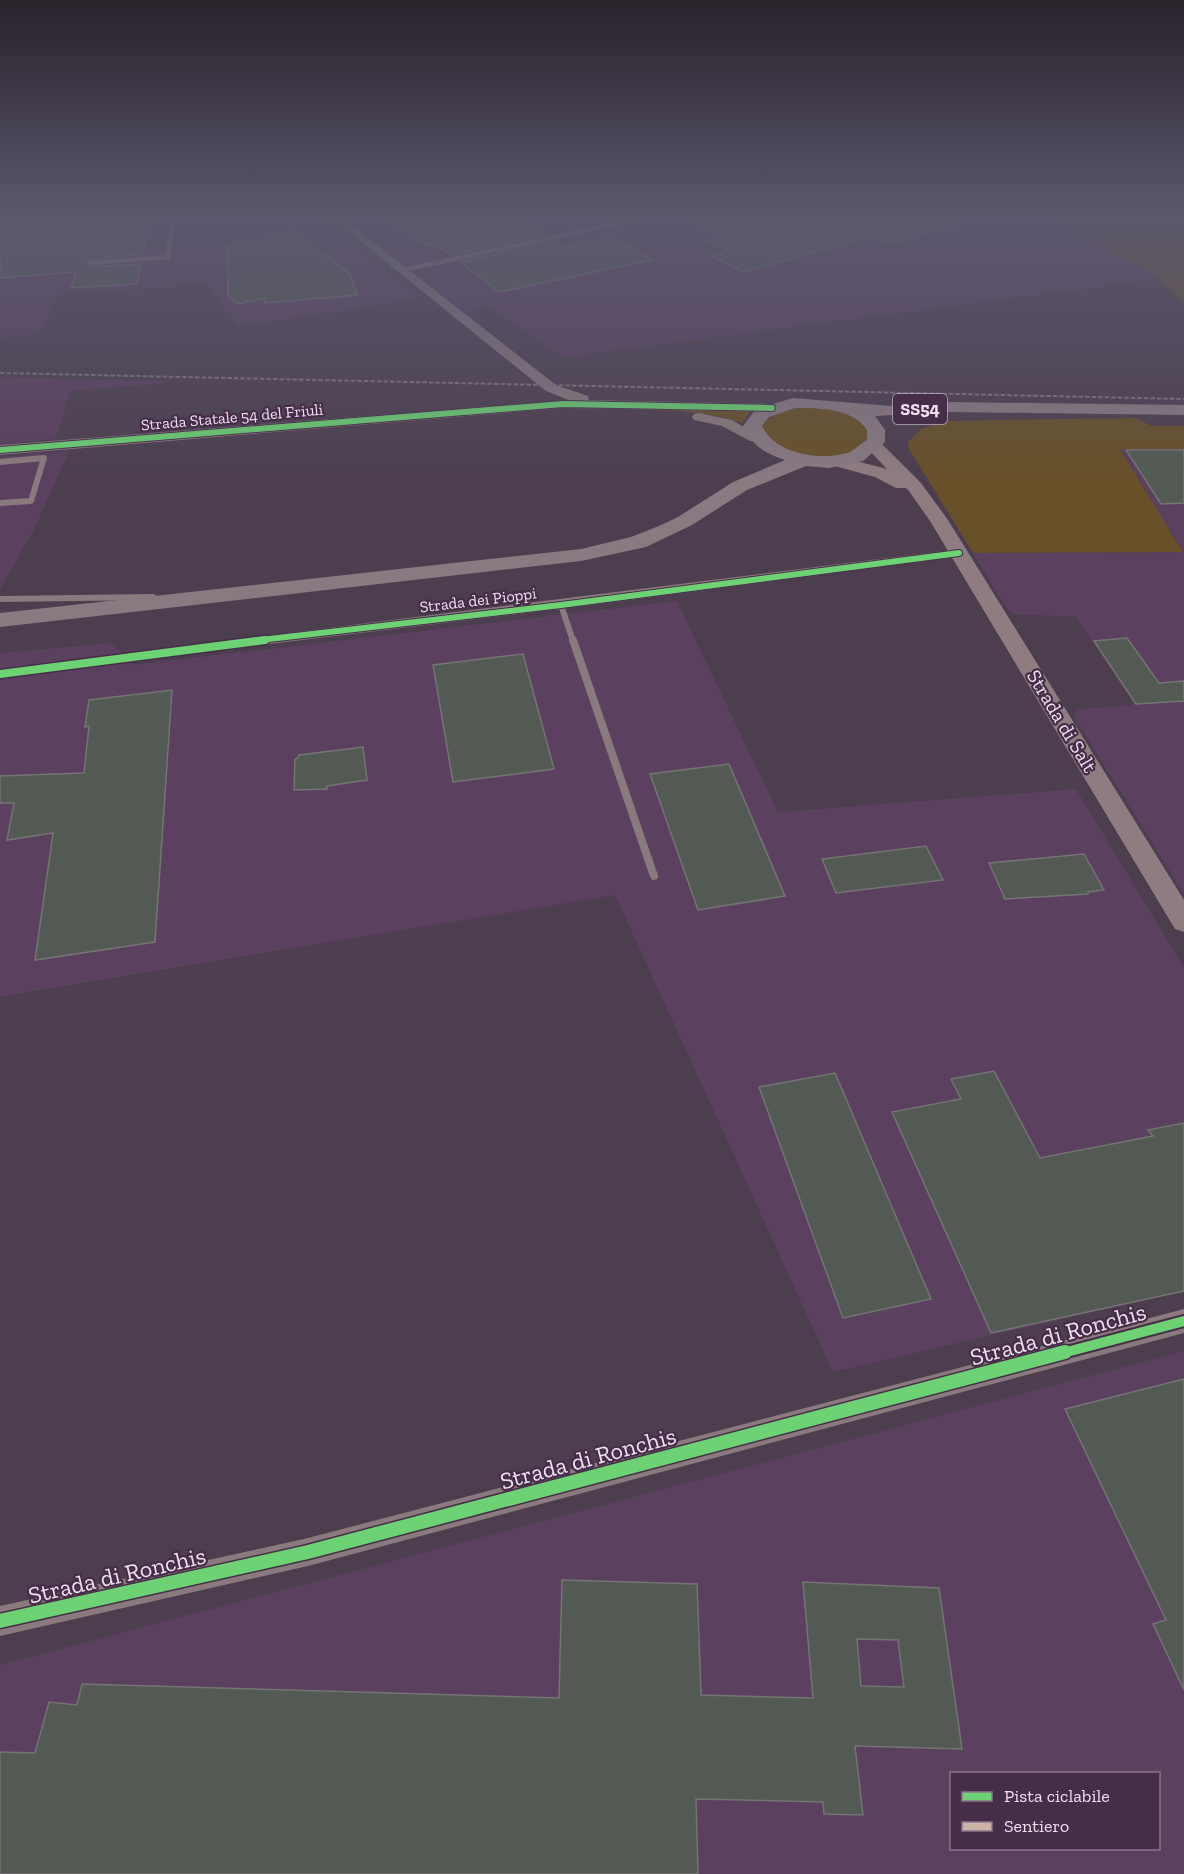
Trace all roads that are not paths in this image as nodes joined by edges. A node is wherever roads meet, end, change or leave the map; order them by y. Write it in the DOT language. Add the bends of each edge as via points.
graph roads {
  1 [pos="445,303"];
  2 [pos="551,388"];
  3 [pos="563,404"];
  4 [pos="732,408"];
  5 [pos="772,408"];
  6 [pos="991,408"];
  7 [pos="848,409"];
  8 [pos="1184,410"];
  9 [pos="601,411"];
  10 [pos="466,413"];
  11 [pos="876,440"];
  12 [pos="758,441"];
  13 [pos="0,450"];
  14 [pos="803,460"];
  15 [pos="837,460"];
  16 [pos="0,462"];
  17 [pos="740,486"];
  18 [pos="0,503"];
  19 [pos="939,520"];
  20 [pos="959,553"];
  21 [pos="200,598"];
  22 [pos="0,599"];
  23 [pos="561,605"];
  24 [pos="0,620"];
  25 [pos="0,674"];
  26 [pos="654,876"];
  27 [pos="1184,922"];
  28 [pos="1184,1321"];
  29 [pos="0,1621"];
  1 -- 2 [label="street"];
  2 -- 3 [label="street"];
  2 -- 4 [label="street, Strada Statale 54 del Friuli / SS54" via="588,400 693,401"];
  2 -- 10 [label="street, Strada Statale 54 del Friuli" via="531,405"];
  3 -- 4 [label="street, Strada Statale 54 del Friuli / SS54"];
  3 -- 9 [label="street"];
  3 -- 10 [label="street, Strada Statale 54 del Friuli / SS54"];
  4 -- 5 [label="street, Strada Statale 54 del Friuli / SS54"];
  5 -- 7 [label="main road, Strada Statale 54 del Friuli / SS54" via="806,403"];
  5 -- 12 [label="main road" via="755,420 752,428"];
  6 -- 7 [label="main road, Strada Statale 54 del Friuli / SS54"];
  6 -- 8 [label="main road, Strada Statale 54 del Friuli / SS54"];
  6 -- 11 [label="main road, Strada Statale 54 del Friuli / SS54" via="917,418"];
  7 -- 11 [label="main road, Strada Statale 54 del Friuli / SS54" via="871,422"];
  9 -- 10 [label="street, Strada Statale 54 del Friuli / SS54"];
  9 -- 12 [label="street, Strada Statale 54 del Friuli / SS54" via="718,420"];
  10 -- 13 [label="street, Strada Statale 54 del Friuli / SS54"];
  11 -- 15 [label="main road, Strada Statale 54 del Friuli / SS54" via="861,454"];
  11 -- 19 [label="main road"];
  12 -- 14 [label="main road, Strada Statale 54 del Friuli / SS54" via="782,455"];
  12 -- 17 [label="main road" via="755,465"];
  14 -- 15 [label="main road, Strada Statale 54 del Friuli / SS54"];
  14 -- 17 [label="main road"];
  15 -- 19 [label="main road" via="893,478"];
  16 -- 18 [label="lane" via="44,459 31,501"];
  17 -- 21 [label="main road" via="666,530 638,542 581,555"];
  19 -- 20 [label="main road, Strada di Salt"];
  20 -- 23 [label="street, Strada dei Pioppi"];
  20 -- 27 [label="main road, Strada di Salt"];
  21 -- 22 [label="lane"];
  21 -- 24 [label="main road"];
  23 -- 25 [label="street, Strada dei Pioppi"];
  23 -- 26 [label="lane"];
  28 -- 29 [label="street, Strada di Ronchis" via="308,1552"];
}
